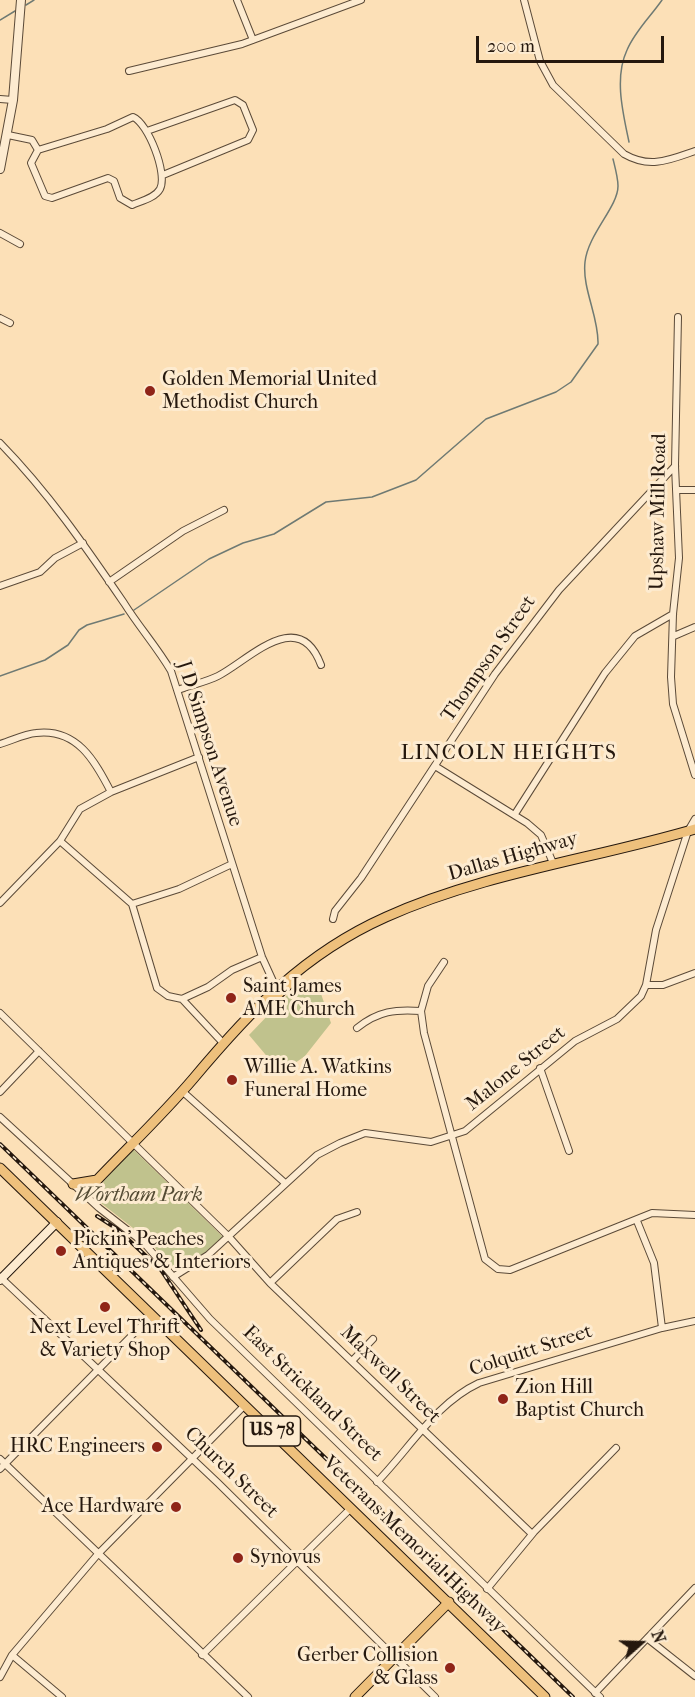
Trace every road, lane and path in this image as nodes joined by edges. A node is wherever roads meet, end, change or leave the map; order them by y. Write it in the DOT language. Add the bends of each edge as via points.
graph roads {
  1 [pos="21,0"];
  2 [pos="237,0"];
  3 [pos="361,0"];
  4 [pos="524,0"];
  5 [pos="252,40"];
  6 [pos="129,71"];
  7 [pos="0,99"];
  8 [pos="13,100"];
  9 [pos="147,131"];
  10 [pos="8,135"];
  11 [pos="38,150"];
  12 [pos="695,151"];
  13 [pos="0,169"];
  14 [pos="163,175"];
  15 [pos="0,233"];
  16 [pos="20,244"];
  17 [pos="678,316"];
  18 [pos="0,318"];
  19 [pos="10,323"];
  20 [pos="0,443"];
  21 [pos="675,466"];
  22 [pos="676,490"];
  23 [pos="695,490"];
  24 [pos="224,510"];
  25 [pos="83,543"];
  26 [pos="109,582"];
  27 [pos="0,586"];
  28 [pos="673,614"];
  29 [pos="695,627"];
  30 [pos="674,636"];
  31 [pos="321,665"];
  32 [pos="178,690"];
  33 [pos="0,744"];
  34 [pos="199,757"];
  35 [pos="435,766"];
  36 [pos="695,776"];
  37 [pos="111,792"];
  38 [pos="515,814"];
  39 [pos="695,819"];
  40 [pos="692,830"];
  41 [pos="60,841"];
  42 [pos="554,863"];
  43 [pos="232,864"];
  44 [pos="0,903"];
  45 [pos="132,904"];
  46 [pos="333,919"];
  47 [pos="262,957"];
  48 [pos="444,962"];
  49 [pos="695,973"];
  50 [pos="646,985"];
  51 [pos="277,990"];
  52 [pos="182,999"];
  53 [pos="422,1011"];
  54 [pos="0,1013"];
  55 [pos="357,1028"];
  56 [pos="223,1042"];
  57 [pos="39,1051"];
  58 [pos="540,1068"];
  59 [pos="194,1078"];
  60 [pos="182,1091"];
  61 [pos="0,1092"];
  62 [pos="0,1117"];
  63 [pos="453,1134"];
  64 [pos="132,1143"];
  65 [pos="569,1151"];
  66 [pos="0,1168"];
  67 [pos="97,1180"];
  68 [pos="285,1183"];
  69 [pos="73,1184"];
  70 [pos="84,1194"];
  71 [pos="357,1212"];
  72 [pos="695,1215"];
  73 [pos="637,1221"];
  74 [pos="57,1222"];
  75 [pos="229,1237"];
  76 [pos="173,1277"];
  77 [pos="1,1278"];
  78 [pos="270,1282"];
  79 [pos="152,1314"];
  80 [pos="695,1321"];
  81 [pos="662,1328"];
  82 [pos="374,1339"];
  83 [pos="352,1361"];
  84 [pos="98,1369"];
  85 [pos="245,1405"];
  86 [pos="424,1430"];
  87 [pos="616,1448"];
  88 [pos="192,1459"];
  89 [pos="2,1464"];
  90 [pos="377,1482"];
  91 [pos="350,1509"];
  92 [pos="532,1534"];
  93 [pos="98,1554"];
  94 [pos="298,1561"];
  95 [pos="695,1588"];
  96 [pos="487,1589"];
  97 [pos="448,1602"];
  98 [pos="648,1639"];
  99 [pos="12,1655"];
  100 [pos="202,1655"];
  101 [pos="394,1655"];
  102 [pos="695,1676"];
  103 [pos="0,1677"];
  104 [pos="539,1695"];
  105 [pos="597,1695"];
  106 [pos="62,1697"];
  107 [pos="248,1697"];
  108 [pos="355,1697"];
  109 [pos="435,1697"];
  1 -- 8 [label="street"];
  2 -- 5 [label="street"];
  3 -- 5 [label="street"];
  4 -- 12 [label="street" via="540,61 553,85 624,154 651,163"];
  5 -- 6 [label="street"];
  7 -- 8 [label="street"];
  8 -- 10 [label="street"];
  9 -- 11 [label="street" via="134,117"];
  9 -- 14 [label="street"];
  9 -- 14 [label="street" via="235,100 243,105 253,130 248,140"];
  10 -- 11 [label="street" via="32,140"];
  10 -- 13 [label="street"];
  11 -- 14 [label="street" via="31,163 40,191 52,198 108,178 114,181 120,198 132,205 153,196 161,188"];
  15 -- 16 [label="street"];
  17 -- 21 [label="street, Upshaw Mill Road"];
  18 -- 19 [label="street"];
  20 -- 25 [label="street, J D Simpson Avenue" via="69,521"];
  21 -- 22 [label="street, Upshaw Mill Road"];
  21 -- 35 [label="street, Thompson Street" via="559,590 495,674"];
  22 -- 23 [label="street"];
  22 -- 28 [label="street, Upshaw Mill Road" via="679,558"];
  24 -- 26 [label="street" via="183,531"];
  25 -- 26 [label="street, J D Simpson Avenue"];
  25 -- 27 [label="street" via="55,558 40,572"];
  26 -- 32 [label="street, J D Simpson Avenue" via="156,644"];
  28 -- 30 [label="street, Upshaw Mill Road"];
  28 -- 38 [label="street" via="635,636 605,673"];
  29 -- 30 [label="street"];
  30 -- 36 [label="street, Upshaw Mill Road" via="670,677 673,704"];
  31 -- 32 [label="street" via="308,645 283,638 261,646 217,676"];
  32 -- 34 [label="street, J D Simpson Avenue"];
  33 -- 37 [label="street" via="36,733 66,737 90,754"];
  34 -- 37 [label="street"];
  34 -- 43 [label="street, J D Simpson Avenue"];
  35 -- 38 [label="street"];
  35 -- 46 [label="street, Thompson Street"];
  37 -- 41 [label="street" via="80,809"];
  38 -- 42 [label="street" via="541,835"];
  39 -- 40 [label="street"];
  40 -- 42 [label="main road, Dallas Highway"];
  40 -- 50 [label="street" via="657,930"];
  41 -- 44 [label="street"];
  41 -- 45 [label="street"];
  42 -- 51 [label="main road, Dallas Highway" via="385,917 317,956"];
  43 -- 45 [label="street" via="180,889"];
  43 -- 47 [label="street, J D Simpson Avenue"];
  45 -- 52 [label="street" via="157,988"];
  47 -- 51 [label="street, J D Simpson Avenue"];
  47 -- 52 [label="street"];
  48 -- 53 [label="street" via="428,986"];
  49 -- 50 [label="street" via="663,985"];
  50 -- 58 [label="street, Malone Street" via="641,996 617,1019 574,1041"];
  51 -- 56 [label="main road, Dallas Highway"];
  51 -- 59 [label="main road, Dallas Highway"];
  52 -- 56 [label="street"];
  53 -- 55 [label="street" via="394,1009"];
  53 -- 63 [label="street" via="424,1033"];
  54 -- 57 [label="street, Maxwell Street"];
  56 -- 59 [label="main road, Dallas Highway"];
  57 -- 61 [label="street"];
  57 -- 64 [label="street, Maxwell Street"];
  58 -- 63 [label="street, Malone Street" via="477,1123"];
  58 -- 65 [label="street"];
  59 -- 60 [label="main road, Dallas Highway"];
  60 -- 64 [label="main road, Dallas Highway"];
  60 -- 68 [label="street"];
  62 -- 69 [label="street, East Strickland Street"];
  63 -- 68 [label="street, Malone Street" via="431,1142 365,1133 317,1155"];
  63 -- 73 [label="street" via="471,1212 488,1263 498,1269 510,1270"];
  64 -- 67 [label="main road, Dallas Highway"];
  64 -- 75 [label="street, Maxwell Street"];
  66 -- 74 [label="main road, Veterans Memorial Highway / US 78"];
  67 -- 69 [label="main road"];
  67 -- 70 [label="main road, Dallas Highway"];
  68 -- 75 [label="street, Malone Street"];
  69 -- 70 [label="street, East Strickland Street"];
  70 -- 76 [label="street, East Strickland Street" via="144,1243"];
  71 -- 78 [label="street" via="337,1219"];
  72 -- 73 [label="street" via="652,1213"];
  73 -- 81 [label="street" via="654,1263"];
  74 -- 77 [label="main road"];
  74 -- 79 [label="main road, Veterans Memorial Highway / US 78"];
  75 -- 76 [label="street, Malone Street"];
  75 -- 78 [label="street, Maxwell Street"];
  76 -- 90 [label="street, East Strickland Street" via="210,1319"];
  77 -- 84 [label="street, Church Street"];
  78 -- 83 [label="street, Maxwell Street"];
  79 -- 84 [label="street"];
  79 -- 85 [label="main road, Veterans Memorial Highway / US 78"];
  80 -- 81 [label="street, Colquitt Street"];
  81 -- 86 [label="street, Colquitt Street" via="479,1383 453,1398"];
  82 -- 83 [label="street"];
  83 -- 86 [label="street, Maxwell Street"];
  84 -- 88 [label="street, Church Street"];
  84 -- 89 [label="street"];
  85 -- 88 [label="street"];
  85 -- 91 [label="main road, Veterans Memorial Highway / US 78"];
  86 -- 90 [label="street, Colquitt Street"];
  86 -- 92 [label="street, Maxwell Street"];
  87 -- 92 [label="street"];
  88 -- 93 [label="street"];
  88 -- 94 [label="street, Church Street"];
  89 -- 93 [label="street"];
  90 -- 96 [label="street, East Strickland Street"];
  91 -- 94 [label="street"];
  91 -- 97 [label="main road, Veterans Memorial Highway / US 78"];
  92 -- 96 [label="street"];
  93 -- 99 [label="street"];
  93 -- 100 [label="street"];
  94 -- 100 [label="street"];
  94 -- 101 [label="street, Church Street"];
  95 -- 98 [label="street"];
  96 -- 105 [label="street, East Strickland Street"];
  97 -- 101 [label="main road"];
  97 -- 104 [label="main road, Veterans Memorial Highway / US 78"];
  98 -- 102 [label="street"];
  98 -- 105 [label="street"];
  99 -- 103 [label="street"];
  99 -- 106 [label="street"];
  100 -- 107 [label="street"];
  101 -- 108 [label="main road"];
  101 -- 109 [label="street, Church Street"];
}
